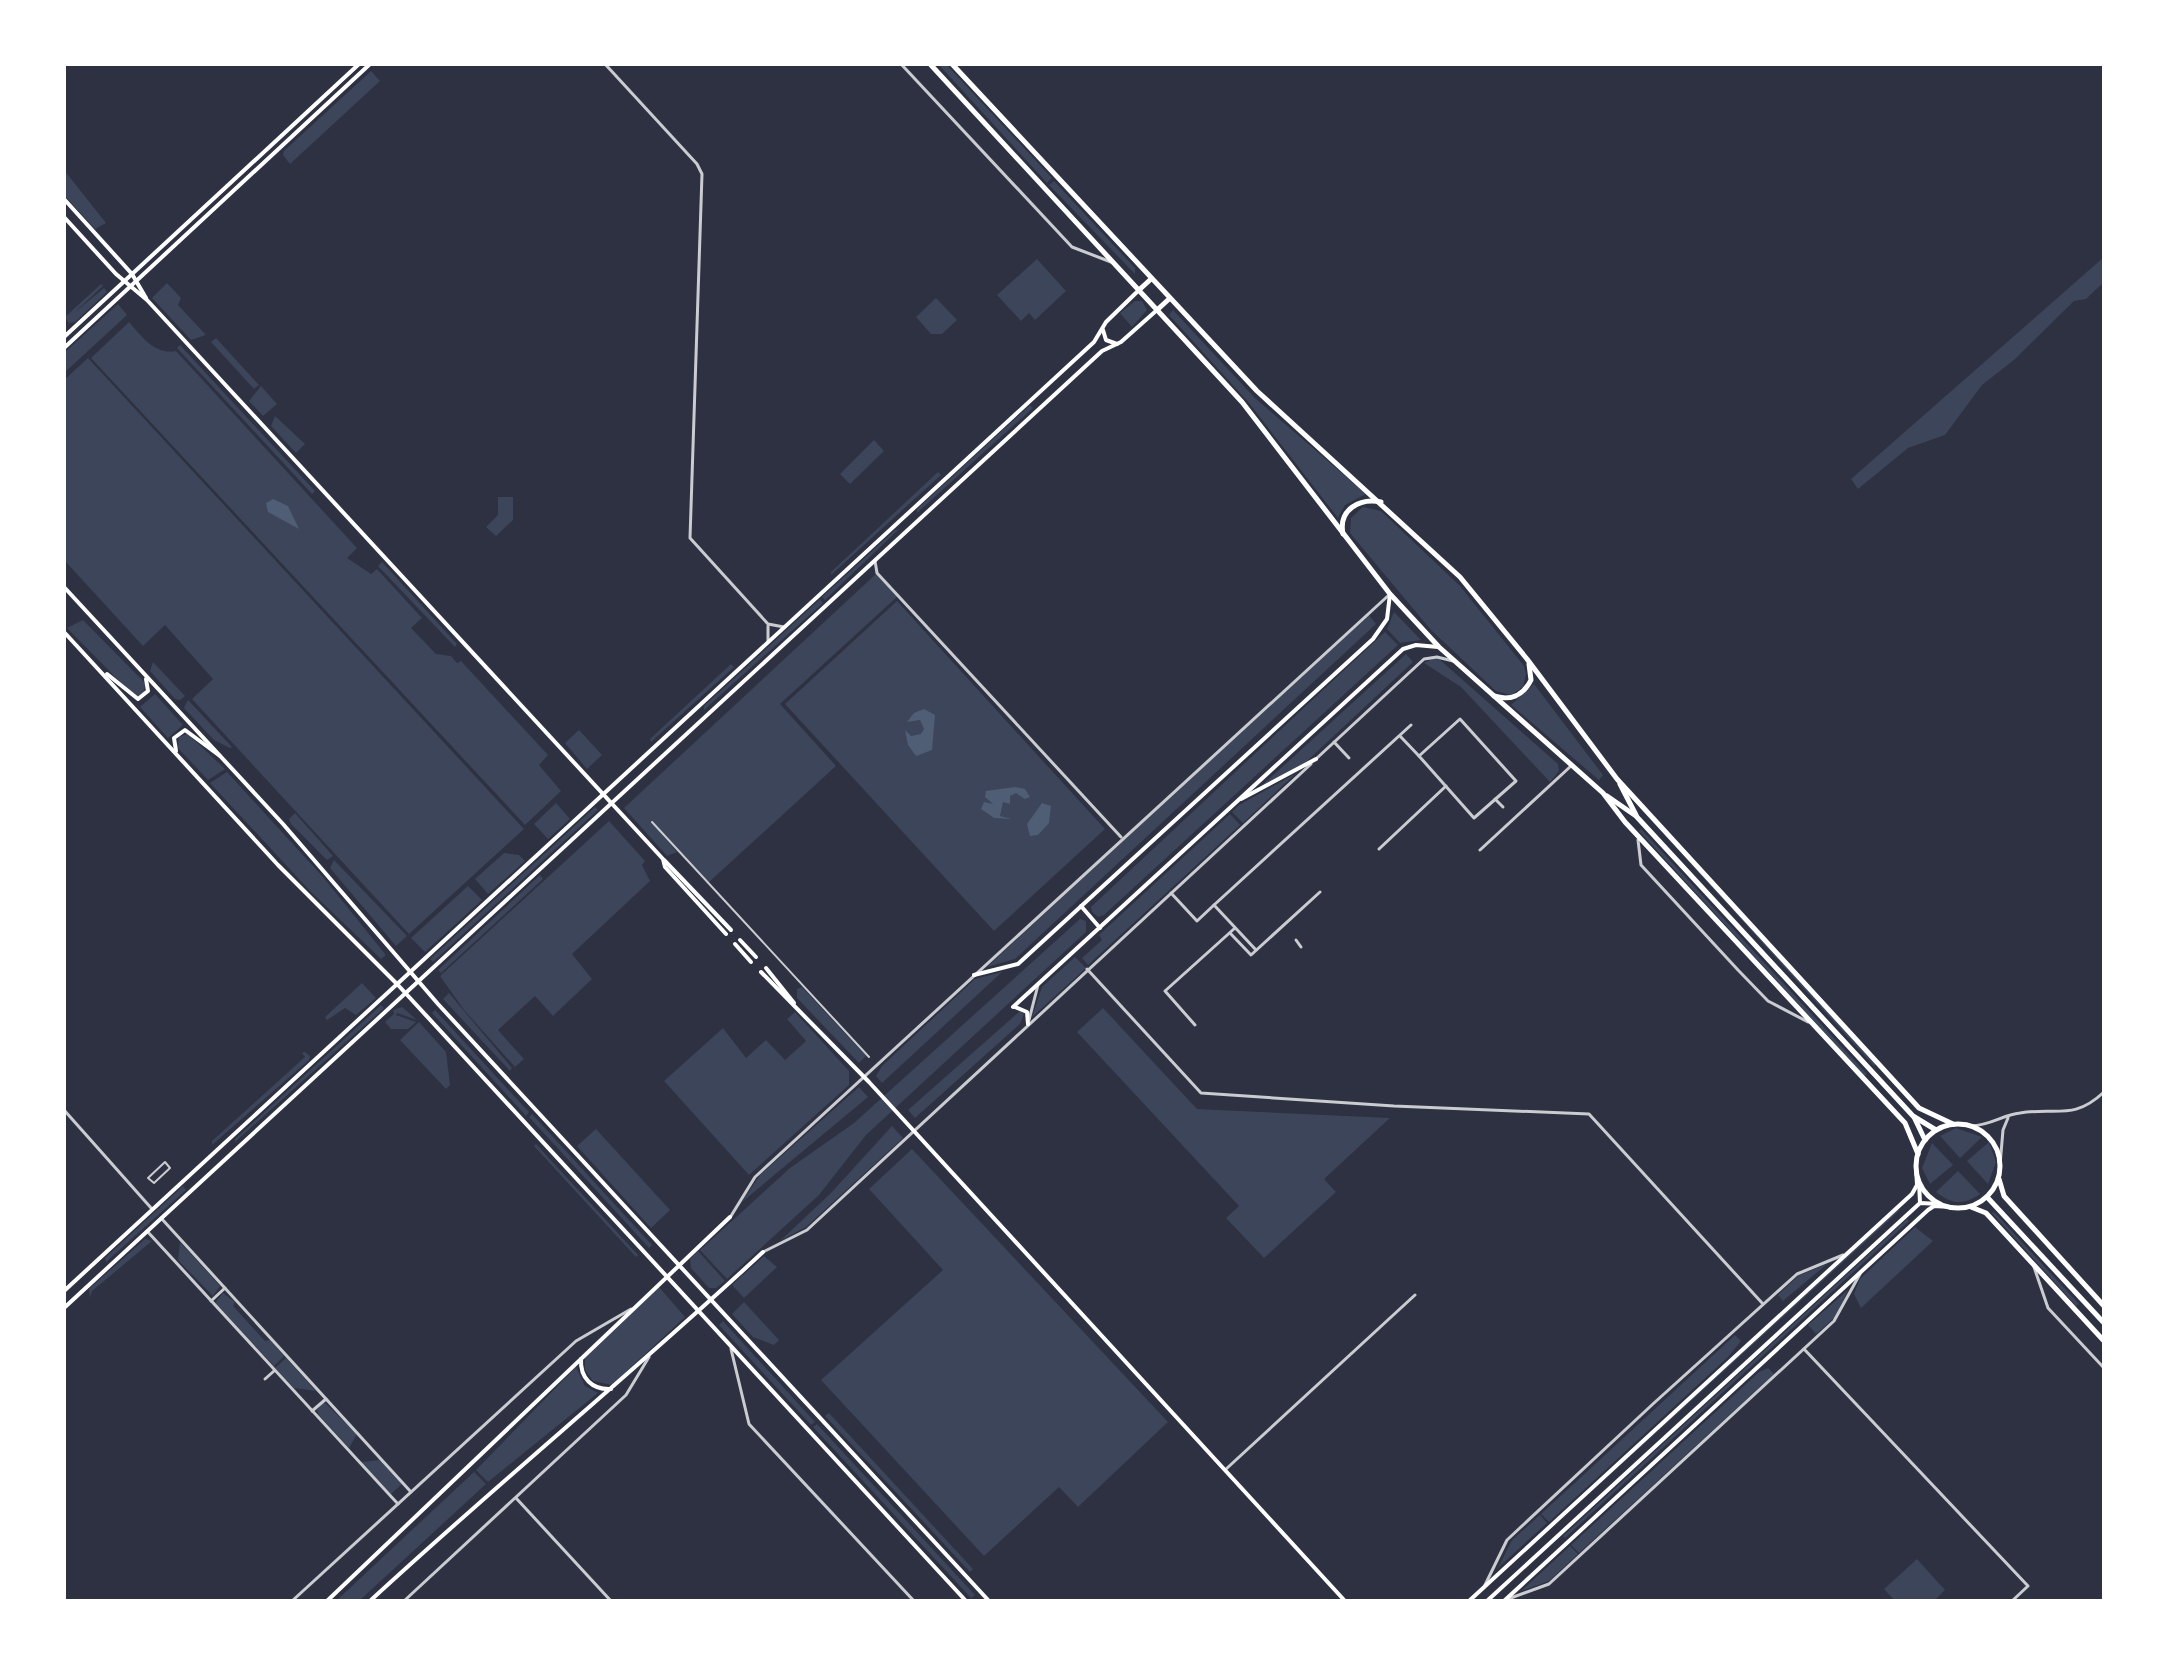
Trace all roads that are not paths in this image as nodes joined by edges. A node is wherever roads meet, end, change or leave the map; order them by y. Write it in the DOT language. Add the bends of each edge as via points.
graph roads {
  1 [pos="359,64"];
  2 [pos="370,64"];
  3 [pos="605,64"];
  4 [pos="901,64"];
  5 [pos="930,64"];
  6 [pos="952,64"];
  7 [pos="64,199"];
  8 [pos="64,217"];
  9 [pos="82,218"];
  10 [pos="72,226"];
  11 [pos="1114,263"];
  12 [pos="132,274"];
  13 [pos="1151,279"];
  14 [pos="138,280"];
  15 [pos="124,282"];
  16 [pos="130,287"];
  17 [pos="1139,290"];
  18 [pos="1169,299"];
  19 [pos="147,300"];
  20 [pos="1157,310"];
  21 [pos="1103,327"];
  22 [pos="64,337"];
  23 [pos="1094,342"];
  24 [pos="1117,344"];
  25 [pos="64,348"];
  26 [pos="1102,351"];
  27 [pos="1382,503"];
  28 [pos="914,509"];
  29 [pos="921,518"];
  30 [pos="894,527"];
  31 [pos="902,536"];
  32 [pos="1344,537"];
  33 [pos="875,561"];
  34 [pos="865,570"];
  35 [pos="877,573"];
  36 [pos="64,587"];
  37 [pos="1390,594"];
  38 [pos="64,596"];
  39 [pos="73,598"];
  40 [pos="763,619"];
  41 [pos="786,627"];
  42 [pos="64,632"];
  43 [pos="768,644"];
  44 [pos="1439,647"];
  45 [pos="1527,659"];
  46 [pos="1454,661"];
  47 [pos="102,671"];
  48 [pos="145,675"];
  49 [pos="1491,695"];
  50 [pos="697,709"];
  51 [pos="705,717"];
  52 [pos="1411,725"];
  53 [pos="1399,736"];
  54 [pos="1334,742"];
  55 [pos="177,755"];
  56 [pos="1419,756"];
  57 [pos="222,757"];
  58 [pos="1349,758"];
  59 [pos="1316,759"];
  60 [pos="1356,765"];
  61 [pos="1571,766"];
  62 [pos="1362,770"];
  63 [pos="1618,781"];
  64 [pos="1446,786"];
  65 [pos="604,795"];
  66 [pos="1605,795"];
  67 [pos="1495,799"];
  68 [pos="1236,802"];
  69 [pos="611,804"];
  70 [pos="1503,807"];
  71 [pos="1509,813"];
  72 [pos="1636,816"];
  73 [pos="1514,819"];
  74 [pos="652,822"];
  75 [pos="1638,836"];
  76 [pos="1122,838"];
  77 [pos="1379,849"];
  78 [pos="1480,850"];
  79 [pos="663,859"];
  80 [pos="1320,892"];
  81 [pos="1171,893"];
  82 [pos="1214,905"];
  83 [pos="1081,906"];
  84 [pos="1282,926"];
  85 [pos="1100,928"];
  86 [pos="1235,928"];
  87 [pos="731,930"];
  88 [pos="1230,933"];
  89 [pos="726,934"];
  90 [pos="1289,934"];
  91 [pos="740,940"];
  92 [pos="1296,940"];
  93 [pos="735,944"];
  94 [pos="1301,947"];
  95 [pos="1256,950"];
  96 [pos="756,957"];
  97 [pos="751,962"];
  98 [pos="766,968"];
  99 [pos="1087,969"];
  100 [pos="761,972"];
  101 [pos="411,973"];
  102 [pos="974,975"];
  103 [pos="418,982"];
  104 [pos="1039,984"];
  105 [pos="398,985"];
  106 [pos="406,993"];
  107 [pos="794,1003"];
  108 [pos="1028,1024"];
  109 [pos="1811,1024"];
  110 [pos="1195,1025"];
  111 [pos="869,1057"];
  112 [pos="863,1076"];
  113 [pos="2104,1092"];
  114 [pos="64,1110"];
  115 [pos="2011,1115"];
  116 [pos="1913,1116"];
  117 [pos="1953,1124"];
  118 [pos="1971,1126"];
  119 [pos="912,1129"];
  120 [pos="1936,1130"];
  121 [pos="1925,1140"];
  122 [pos="228,1141"];
  123 [pos="236,1149"];
  124 [pos="1918,1154"];
  125 [pos="2000,1165"];
  126 [pos="1916,1167"];
  127 [pos="170,1168"];
  128 [pos="1999,1178"];
  129 [pos="1919,1182"];
  130 [pos="1987,1197"];
  131 [pos="1920,1203"];
  132 [pos="1940,1204"];
  133 [pos="1951,1207"];
  134 [pos="1970,1207"];
  135 [pos="153,1210"];
  136 [pos="730,1217"];
  137 [pos="161,1218"];
  138 [pos="147,1231"];
  139 [pos="763,1252"];
  140 [pos="1846,1254"];
  141 [pos="100,1259"];
  142 [pos="2033,1264"];
  143 [pos="679,1265"];
  144 [pos="108,1267"];
  145 [pos="1860,1274"];
  146 [pos="666,1276"];
  147 [pos="225,1288"];
  148 [pos="64,1291"];
  149 [pos="1415,1295"];
  150 [pos="711,1300"];
  151 [pos="211,1301"];
  152 [pos="1763,1304"];
  153 [pos="2104,1306"];
  154 [pos="64,1308"];
  155 [pos="631,1309"];
  156 [pos="698,1311"];
  157 [pos="2104,1323"];
  158 [pos="2104,1341"];
  159 [pos="730,1345"];
  160 [pos="1804,1349"];
  161 [pos="652,1353"];
  162 [pos="581,1357"];
  163 [pos="2104,1368"];
  164 [pos="275,1370"];
  165 [pos="265,1379"];
  166 [pos="611,1389"];
  167 [pos="326,1399"];
  168 [pos="312,1411"];
  169 [pos="1225,1470"];
  170 [pos="411,1492"];
  171 [pos="516,1497"];
  172 [pos="398,1504"];
  173 [pos="1484,1587"];
  174 [pos="1504,1600"];
  175 [pos="292,1601"];
  176 [pos="327,1601"];
  177 [pos="370,1601"];
  178 [pos="404,1601"];
  179 [pos="611,1601"];
  180 [pos="914,1601"];
  181 [pos="966,1601"];
  182 [pos="989,1601"];
  183 [pos="1345,1601"];
  184 [pos="1469,1601"];
  185 [pos="1487,1601"];
  186 [pos="2012,1601"];
  1 -- 12 [label="main road"];
  2 -- 14 [label="main road"];
  3 -- 40 [label="street" via="702,174 690,538"];
  4 -- 11 [label="street" via="1072,247"];
  5 -- 11 [label="main road"];
  6 -- 13 [label="main road"];
  7 -- 9 [label="main road"];
  8 -- 10 [label="main road"];
  9 -- 10 [label="main road"];
  9 -- 12 [label="main road"];
  10 -- 15 [label="main road"];
  11 -- 17 [label="main road"];
  12 -- 14 [label="main road"];
  12 -- 15 [label="main road"];
  13 -- 17 [label="main road"];
  13 -- 18 [label="main road"];
  14 -- 16 [label="main road"];
  14 -- 19 [label="main road"];
  15 -- 16 [label="main road"];
  15 -- 22 [label="main road"];
  16 -- 19 [label="main road"];
  16 -- 25 [label="main road"];
  17 -- 20 [label="main road"];
  17 -- 21 [label="main road"];
  18 -- 20 [label="main road"];
  18 -- 27 [label="main road" via="1257,391"];
  19 -- 65 [label="main road"];
  20 -- 24 [label="main road"];
  20 -- 32 [label="main road" via="1249,410"];
  21 -- 23 [label="main road"];
  21 -- 24 [label="main road" via="1106,340"];
  23 -- 26 [label="main road" via="1102,343"];
  23 -- 28 [label="main road"];
  24 -- 26 [label="main road"];
  26 -- 29 [label="main road"];
  27 -- 32 [label="main road" via="1364,500 1351,508 1343,520"];
  27 -- 45 [label="main road" via="1460,577"];
  28 -- 29 [label="main road"];
  28 -- 30 [label="main road"];
  29 -- 31 [label="main road"];
  30 -- 31 [label="main road" via="902,528"];
  30 -- 41 [label="main road"];
  31 -- 33 [label="main road"];
  32 -- 37 [label="main road"];
  33 -- 34 [label="main road"];
  33 -- 35 [label="street"];
  34 -- 35 [label="street"];
  34 -- 51 [label="main road"];
  35 -- 76 [label="street"];
  36 -- 39 [label="main road"];
  37 -- 44 [label="main road"];
  37 -- 76 [label="street"];
  37 -- 83 [label="main road" via="1387,619 1373,639"];
  38 -- 39 [label="main road"];
  39 -- 48 [label="main road"];
  40 -- 41 [label="street" via="772,627"];
  40 -- 43 [label="street" via="770,633"];
  41 -- 43 [label="main road"];
  42 -- 47 [label="main road"];
  43 -- 50 [label="main road"];
  44 -- 46 [label="main road"];
  44 -- 68 [label="main road" via="1403,649"];
  45 -- 49 [label="main road" via="1531,680 1523,692 1510,698"];
  45 -- 63 [label="main road"];
  46 -- 49 [label="main road"];
  46 -- 54 [label="street" via="1437,657 1419,663"];
  47 -- 48 [label="main road" via="138,699 148,691"];
  47 -- 55 [label="main road"];
  48 -- 57 [label="main road"];
  49 -- 61 [label="main road"];
  50 -- 51 [label="main road"];
  50 -- 65 [label="main road"];
  51 -- 69 [label="main road"];
  52 -- 53 [label="street"];
  53 -- 56 [label="street"];
  53 -- 62 [label="street"];
  54 -- 58 [label="street"];
  54 -- 59 [label="street"];
  55 -- 57 [label="main road" via="174,738 185,730"];
  55 -- 105 [label="main road"];
  56 -- 64 [label="street"];
  56 -- 67 [label="street" via="1460,719 1516,781"];
  57 -- 101 [label="main road"];
  59 -- 68 [label="main road"];
  59 -- 81 [label="street"];
  60 -- 62 [label="street"];
  61 -- 66 [label="main road"];
  61 -- 73 [label="street"];
  62 -- 82 [label="street"];
  63 -- 66 [label="main road" via="1620,794"];
  63 -- 72 [label="main road"];
  63 -- 117 [label="main road" via="1919,1108"];
  64 -- 67 [label="street" via="1474,818"];
  64 -- 77 [label="street"];
  65 -- 69 [label="main road"];
  65 -- 101 [label="main road"];
  66 -- 72 [label="main road"];
  66 -- 75 [label="main road"];
  67 -- 70 [label="street"];
  68 -- 85 [label="main road"];
  69 -- 79 [label="main road"];
  69 -- 103 [label="main road"];
  71 -- 73 [label="street"];
  72 -- 116 [label="main road"];
  73 -- 78 [label="street"];
  74 -- 111 [label="street"];
  75 -- 109 [label="main road"];
  75 -- 109 [label="street" via="1641,865 1768,1001"];
  76 -- 102 [label="street"];
  79 -- 87 [label="main road"];
  79 -- 89 [label="main road"];
  80 -- 84 [label="street"];
  81 -- 82 [label="street" via="1197,921"];
  81 -- 99 [label="street"];
  82 -- 86 [label="street"];
  83 -- 85 [label="main road"];
  83 -- 102 [label="main road" via="1018,964"];
  84 -- 90 [label="street"];
  84 -- 95 [label="street"];
  85 -- 104 [label="main road"];
  86 -- 88 [label="street"];
  86 -- 95 [label="street"];
  88 -- 95 [label="street" via="1251,955"];
  88 -- 110 [label="street" via="1165,991"];
  91 -- 96 [label="main road"];
  92 -- 94 [label="street"];
  93 -- 97 [label="main road"];
  98 -- 107 [label="main road"];
  99 -- 108 [label="street"];
  99 -- 152 [label="street" via="1201,1093 1589,1114"];
  100 -- 107 [label="main road"];
  101 -- 103 [label="main road"];
  101 -- 105 [label="main road"];
  102 -- 112 [label="street"];
  103 -- 106 [label="main road"];
  103 -- 143 [label="main road"];
  104 -- 108 [label="street"];
  104 -- 108 [label="main road" via="1013,1007 1025,1009"];
  105 -- 106 [label="main road"];
  105 -- 122 [label="main road"];
  106 -- 123 [label="main road"];
  106 -- 146 [label="main road"];
  107 -- 112 [label="main road"];
  108 -- 119 [label="street"];
  109 -- 124 [label="main road" via="1905,1123"];
  112 -- 119 [label="main road"];
  112 -- 136 [label="street" via="755,1177"];
  113 -- 115 [label="street" via="2077,1111"];
  114 -- 135 [label="street"];
  115 -- 118 [label="street" via="1994,1124"];
  115 -- 125 [label="street" via="2003,1130"];
  116 -- 120 [label="main road"];
  116 -- 121 [label="main road"];
  117 -- 118 [label="main road"];
  117 -- 120 [label="main road"];
  118 -- 125 [label="main road" via="1989,1137"];
  119 -- 139 [label="street" via="807,1230"];
  119 -- 169 [label="main road"];
  120 -- 121 [label="main road"];
  121 -- 124 [label="main road"];
  122 -- 123 [label="main road"];
  122 -- 135 [label="main road"];
  123 -- 137 [label="main road"];
  124 -- 126 [label="main road"];
  125 -- 128 [label="main road"];
  126 -- 129 [label="main road"];
  126 -- 140 [label="main road" via="1912,1194"];
  127 -- 127 [label="street" via="165,1162 148,1178 154,1183"];
  128 -- 130 [label="main road"];
  128 -- 153 [label="main road" via="2004,1196"];
  129 -- 131 [label="main road"];
  129 -- 132 [label="main road"];
  130 -- 134 [label="main road"];
  130 -- 157 [label="main road"];
  131 -- 132 [label="main road"];
  131 -- 185 [label="main road"];
  132 -- 133 [label="main road"];
  133 -- 134 [label="main road"];
  133 -- 145 [label="main road" via="1928,1210"];
  134 -- 142 [label="main road" via="1986,1213"];
  135 -- 141 [label="main road"];
  136 -- 143 [label="main road"];
  137 -- 138 [label="main road"];
  137 -- 147 [label="street"];
  138 -- 144 [label="main road"];
  138 -- 151 [label="street"];
  139 -- 150 [label="main road"];
  140 -- 152 [label="street" via="1797,1274"];
  140 -- 173 [label="main road"];
  141 -- 144 [label="main road"];
  141 -- 148 [label="main road"];
  142 -- 158 [label="main road"];
  142 -- 163 [label="street" via="2048,1308"];
  143 -- 146 [label="main road"];
  143 -- 150 [label="main road"];
  144 -- 154 [label="main road"];
  145 -- 160 [label="street" via="1834,1321"];
  145 -- 174 [label="main road"];
  146 -- 155 [label="main road"];
  146 -- 156 [label="main road"];
  147 -- 151 [label="street"];
  147 -- 167 [label="street"];
  149 -- 169 [label="street"];
  150 -- 156 [label="main road"];
  150 -- 182 [label="main road"];
  151 -- 164 [label="street"];
  152 -- 173 [label="street" via="1507,1540"];
  155 -- 162 [label="main road"];
  155 -- 170 [label="street" via="576,1341"];
  156 -- 159 [label="main road"];
  156 -- 161 [label="main road"];
  159 -- 180 [label="street" via="749,1424"];
  159 -- 181 [label="main road"];
  160 -- 174 [label="street" via="1549,1584"];
  160 -- 186 [label="street" via="2028,1586"];
  161 -- 166 [label="main road"];
  161 -- 171 [label="street" via="626,1395"];
  162 -- 166 [label="main road" via="588,1382"];
  162 -- 176 [label="main road"];
  164 -- 165 [label="street"];
  164 -- 168 [label="street"];
  166 -- 177 [label="main road" via="492,1488"];
  167 -- 168 [label="street"];
  167 -- 170 [label="street"];
  168 -- 172 [label="street"];
  169 -- 183 [label="main road"];
  170 -- 172 [label="street"];
  171 -- 178 [label="street"];
  171 -- 179 [label="street"];
  172 -- 175 [label="street"];
  173 -- 184 [label="main road"];
}
